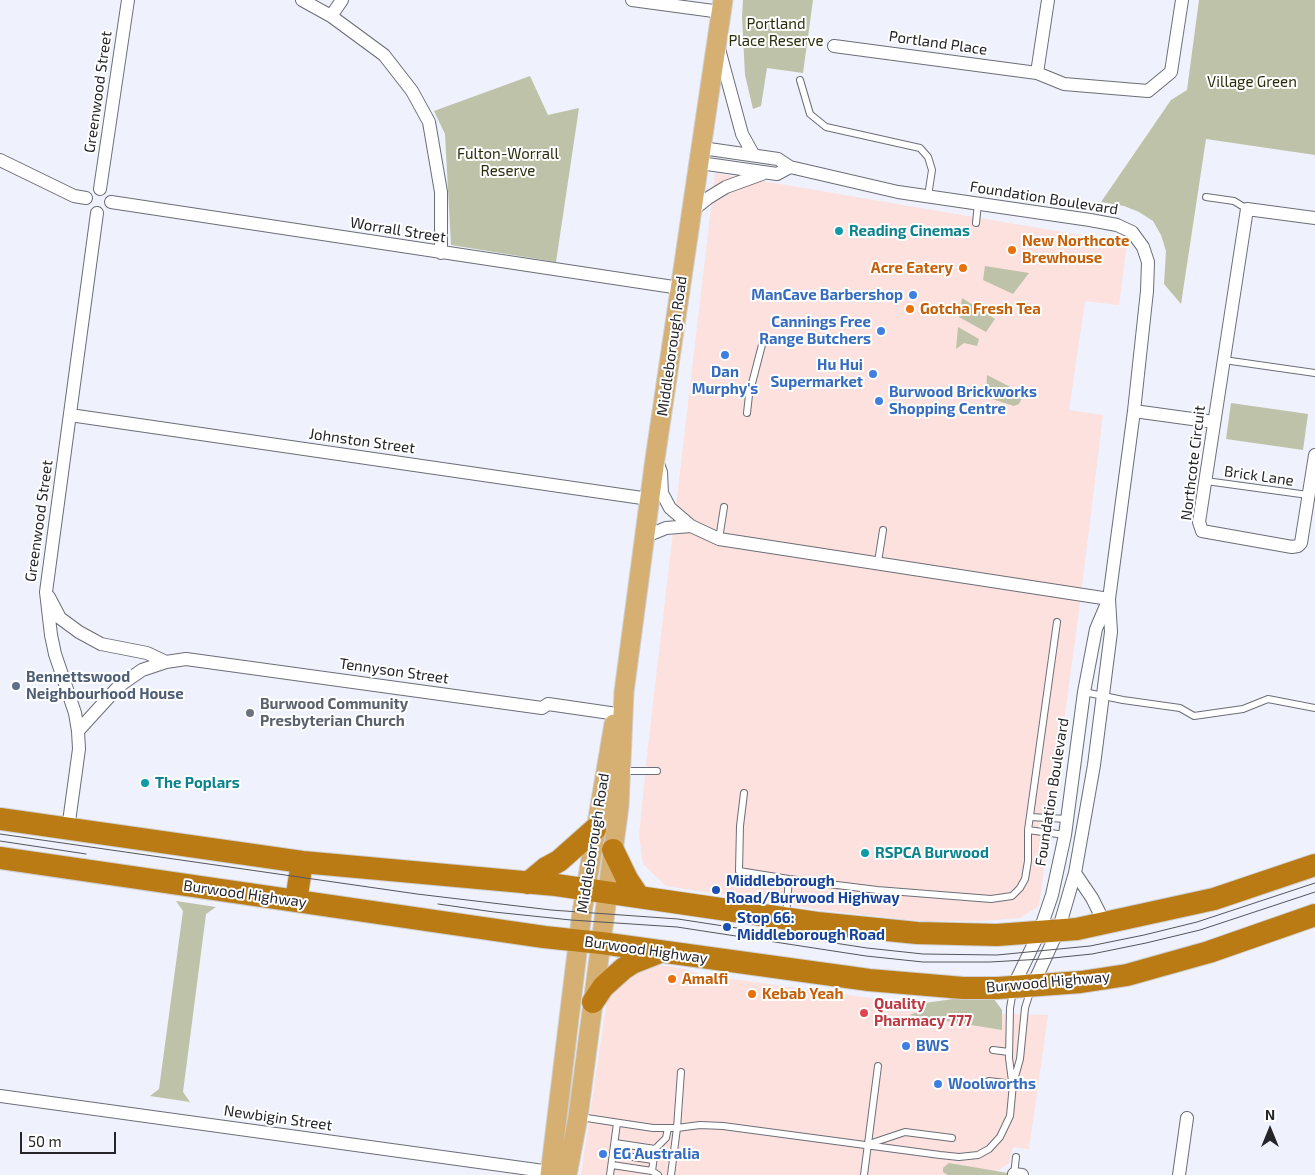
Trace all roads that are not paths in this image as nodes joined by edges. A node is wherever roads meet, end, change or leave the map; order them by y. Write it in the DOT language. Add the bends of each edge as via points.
graph roads {
  1 [pos="128,0"];
  2 [pos="302,0"];
  3 [pos="342,0"];
  4 [pos="632,0"];
  5 [pos="1048,0"];
  6 [pos="1182,0"];
  7 [pos="722,6"];
  8 [pos="331,16"];
  9 [pos="717,39"];
  10 [pos="834,46"];
  11 [pos="1037,73"];
  12 [pos="800,80"];
  13 [pos="753,154"];
  14 [pos="701,155"];
  15 [pos="0,160"];
  16 [pos="790,167"];
  17 [pos="764,173"];
  18 [pos="100,188"];
  19 [pos="928,196"];
  20 [pos="86,198"];
  21 [pos="1206,198"];
  22 [pos="110,202"];
  23 [pos="978,203"];
  24 [pos="1247,209"];
  25 [pos="693,210"];
  26 [pos="97,213"];
  27 [pos="1315,218"];
  28 [pos="976,223"];
  29 [pos="441,253"];
  30 [pos="680,288"];
  31 [pos="764,337"];
  32 [pos="1224,360"];
  33 [pos="1315,373"];
  34 [pos="1134,412"];
  35 [pos="747,413"];
  36 [pos="70,415"];
  37 [pos="1214,422"];
  38 [pos="1315,455"];
  39 [pos="655,459"];
  40 [pos="1206,481"];
  41 [pos="1308,495"];
  42 [pos="649,499"];
  43 [pos="724,507"];
  44 [pos="691,526"];
  45 [pos="883,530"];
  46 [pos="644,537"];
  47 [pos="719,539"];
  48 [pos="878,562"];
  49 [pos="46,592"];
  50 [pos="1110,599"];
  51 [pos="1057,622"];
  52 [pos="166,662"];
  53 [pos="624,692"];
  54 [pos="1084,692"];
  55 [pos="1102,695"];
  56 [pos="1315,708"];
  57 [pos="617,714"];
  58 [pos="78,731"];
  59 [pos="621,772"];
  60 [pos="657,772"];
  61 [pos="744,793"];
  62 [pos="1030,817"];
  63 [pos="1067,818"];
  64 [pos="0,819"];
  65 [pos="68,829"];
  66 [pos="595,829"];
  67 [pos="1028,830"];
  68 [pos="1064,835"];
  69 [pos="613,850"];
  70 [pos="0,858"];
  71 [pos="302,862"];
  72 [pos="1315,865"];
  73 [pos="1075,873"];
  74 [pos="789,879"];
  75 [pos="528,883"];
  76 [pos="596,891"];
  77 [pos="639,897"];
  78 [pos="296,901"];
  79 [pos="1315,915"];
  80 [pos="786,918"];
  81 [pos="1105,924"];
  82 [pos="1048,932"];
  83 [pos="579,940"];
  84 [pos="601,943"];
  85 [pos="661,952"];
  86 [pos="1023,986"];
  87 [pos="593,1002"];
  88 [pos="993,1050"];
  89 [pos="1009,1052"];
  90 [pos="878,1066"];
  91 [pos="681,1072"];
  92 [pos="989,1081"];
  93 [pos="1013,1084"];
  94 [pos="0,1096"];
  95 [pos="558,1114"];
  96 [pos="578,1116"];
  97 [pos="1187,1118"];
  98 [pos="617,1123"];
  99 [pos="668,1128"];
  100 [pos="677,1128"];
  101 [pos="952,1138"];
  102 [pos="615,1143"];
  103 [pos="868,1145"];
  104 [pos="655,1149"];
  105 [pos="614,1154"];
  106 [pos="1016,1158"];
  107 [pos="653,1160"];
  108 [pos="612,1165"];
  109 [pos="652,1171"];
  110 [pos="556,1174"];
  111 [pos="610,1175"];
  112 [pos="658,1175"];
  113 [pos="671,1175"];
  114 [pos="864,1175"];
  115 [pos="1017,1175"];
  116 [pos="1179,1175"];
  1 -- 18 [label="street, Greenwood Street"];
  2 -- 8 [label="street"];
  3 -- 8 [label="street"];
  4 -- 7 [label="street"];
  5 -- 11 [label="street"];
  6 -- 11 [label="street, Portland Place" via="1172,72 1148,91 1064,84"];
  7 -- 9 [label="main road, Middleborough Road"];
  8 -- 29 [label="street" via="384,55 412,91 429,122 441,192"];
  9 -- 13 [label="street" via="742,134"];
  9 -- 14 [label="main road, Middleborough Road"];
  10 -- 11 [label="street, Portland Place"];
  12 -- 19 [label="lane" via="810,114 826,126 920,148 928,157 932,170"];
  13 -- 14 [label="street, Foundation Boulevard"];
  13 -- 16 [label="street, Foundation Boulevard" via="778,159"];
  14 -- 17 [label="street, Foundation Boulevard"];
  14 -- 25 [label="main road, Middleborough Road"];
  15 -- 20 [label="street" via="74,196"];
  16 -- 17 [label="street, Foundation Boulevard" via="777,174"];
  16 -- 19 [label="street, Foundation Boulevard"];
  17 -- 25 [label="street, Foundation Boulevard" via="726,187"];
  18 -- 20 [label="street" via="91,191"];
  18 -- 22 [label="street" via="108,194"];
  19 -- 23 [label="street, Foundation Boulevard"];
  20 -- 26 [label="street" via="87,207"];
  21 -- 24 [label="lane" via="1234,201"];
  22 -- 26 [label="street" via="105,211"];
  22 -- 29 [label="street, Worrall Street"];
  23 -- 28 [label="lane"];
  23 -- 34 [label="street, Foundation Boulevard" via="1117,225 1132,232 1143,247 1148,262 1148,291"];
  24 -- 27 [label="street"];
  24 -- 32 [label="street, Northcote Circuit"];
  25 -- 30 [label="main road, Middleborough Road"];
  26 -- 36 [label="street, Greenwood Street"];
  29 -- 30 [label="street, Worrall Street"];
  30 -- 39 [label="main road, Middleborough Road"];
  31 -- 35 [label="lane"];
  32 -- 33 [label="lane"];
  32 -- 37 [label="street, Northcote Circuit"];
  34 -- 37 [label="street"];
  34 -- 50 [label="street, Foundation Boulevard"];
  36 -- 42 [label="street, Johnston Street"];
  36 -- 49 [label="street, Greenwood Street"];
  37 -- 40 [label="street, Northcote Circuit"];
  38 -- 41 [label="street, Northcote Circuit"];
  39 -- 42 [label="main road, Middleborough Road"];
  39 -- 44 [label="street" via="661,472 662,493 670,508"];
  40 -- 41 [label="lane, Brick Lane"];
  40 -- 41 [label="street, Northcote Circuit" via="1199,522 1202,531 1292,547 1302,543"];
  42 -- 46 [label="main road, Middleborough Road"];
  43 -- 47 [label="lane"];
  44 -- 46 [label="street" via="666,528"];
  44 -- 47 [label="street"];
  45 -- 48 [label="lane"];
  46 -- 53 [label="main road, Middleborough Road"];
  47 -- 48 [label="street"];
  48 -- 50 [label="street"];
  49 -- 52 [label="street, Tennyson Street" via="60,618 78,632 100,644 147,653"];
  49 -- 58 [label="street, Greenwood Street" via="50,636"];
  50 -- 54 [label="street, Foundation Boulevard" via="1096,629"];
  50 -- 55 [label="street, Foundation Boulevard" via="1111,632"];
  51 -- 62 [label="lane"];
  52 -- 57 [label="street, Tennyson Street" via="186,659 542,708 548,704"];
  52 -- 58 [label="street, Tennyson Street" via="142,670 119,686"];
  53 -- 57 [label="main road, Middleborough Road"];
  53 -- 59 [label="main road, Middleborough Road"];
  54 -- 55 [label="lane"];
  54 -- 63 [label="street, Foundation Boulevard"];
  55 -- 56 [label="lane" via="1180,708 1194,716 1244,709 1268,698"];
  55 -- 73 [label="street, Foundation Boulevard" via="1087,811"];
  57 -- 66 [label="main road, Middleborough Road"];
  58 -- 65 [label="street, Greenwood Street" via="79,750"];
  59 -- 60 [label="lane"];
  59 -- 69 [label="main road, Middleborough Road"];
  61 -- 74 [label="lane" via="739,870"];
  62 -- 63 [label="lane"];
  62 -- 67 [label="lane"];
  63 -- 68 [label="street, Foundation Boulevard"];
  64 -- 65 [label="highway"];
  65 -- 71 [label="highway"];
  66 -- 75 [label="highway"];
  66 -- 76 [label="main road, Middleborough Road"];
  67 -- 68 [label="lane"];
  67 -- 74 [label="lane" via="1025,879 1016,893 1003,898 877,890"];
  68 -- 82 [label="street, Foundation Boulevard"];
  69 -- 76 [label="main road, Middleborough Road"];
  69 -- 77 [label="highway"];
  70 -- 78 [label="highway, Burwood Highway"];
  71 -- 75 [label="highway"];
  71 -- 78 [label="highway"];
  72 -- 81 [label="highway" via="1214,899"];
  73 -- 81 [label="street"];
  73 -- 82 [label="street, Foundation Boulevard"];
  74 -- 80 [label="lane"];
  75 -- 76 [label="highway"];
  76 -- 77 [label="highway"];
  76 -- 83 [label="main road, Middleborough Road"];
  76 -- 84 [label="main road, Middleborough Road"];
  77 -- 80 [label="highway"];
  78 -- 83 [label="highway, Burwood Highway"];
  79 -- 86 [label="highway, Burwood Highway" via="1216,950 1142,971 1081,982"];
  80 -- 82 [label="highway" via="917,933"];
  81 -- 82 [label="highway"];
  82 -- 86 [label="street, Foundation Boulevard"];
  82 -- 86 [label="street, Foundation Boulevard"];
  83 -- 84 [label="highway, Burwood Highway"];
  83 -- 95 [label="main road, Middleborough Road"];
  84 -- 85 [label="highway, Burwood Highway"];
  84 -- 87 [label="main road, Middleborough Road"];
  85 -- 86 [label="highway, Burwood Highway" via="869,980 963,988"];
  85 -- 87 [label="highway" via="623,969 603,987"];
  86 -- 89 [label="lane" via="1009,1012"];
  86 -- 93 [label="lane" via="1025,1008 1020,1059"];
  87 -- 96 [label="main road, Middleborough Road"];
  88 -- 89 [label="lane"];
  89 -- 93 [label="lane"];
  90 -- 103 [label="lane"];
  91 -- 100 [label="lane"];
  92 -- 93 [label="lane"];
  93 -- 103 [label="lane" via="1010,1116 1000,1137 978,1155 959,1157"];
  94 -- 110 [label="street, Newbigin Street"];
  95 -- 96 [label="main road"];
  95 -- 110 [label="main road, Middleborough Road"];
  96 -- 98 [label="lane"];
  96 -- 110 [label="main road, Middleborough Road"];
  97 -- 116 [label="street"];
  98 -- 99 [label="lane"];
  98 -- 102 [label="lane"];
  99 -- 100 [label="lane"];
  99 -- 104 [label="lane" via="666,1138"];
  100 -- 103 [label="lane" via="723,1126"];
  100 -- 113 [label="lane"];
  101 -- 103 [label="lane" via="905,1132"];
  102 -- 104 [label="lane"];
  102 -- 105 [label="lane"];
  103 -- 114 [label="lane"];
  104 -- 107 [label="lane"];
  105 -- 107 [label="lane"];
  105 -- 108 [label="lane"];
  106 -- 115 [label="lane"];
  107 -- 109 [label="lane"];
  108 -- 109 [label="lane"];
  108 -- 111 [label="lane"];
  109 -- 112 [label="lane"];
}
